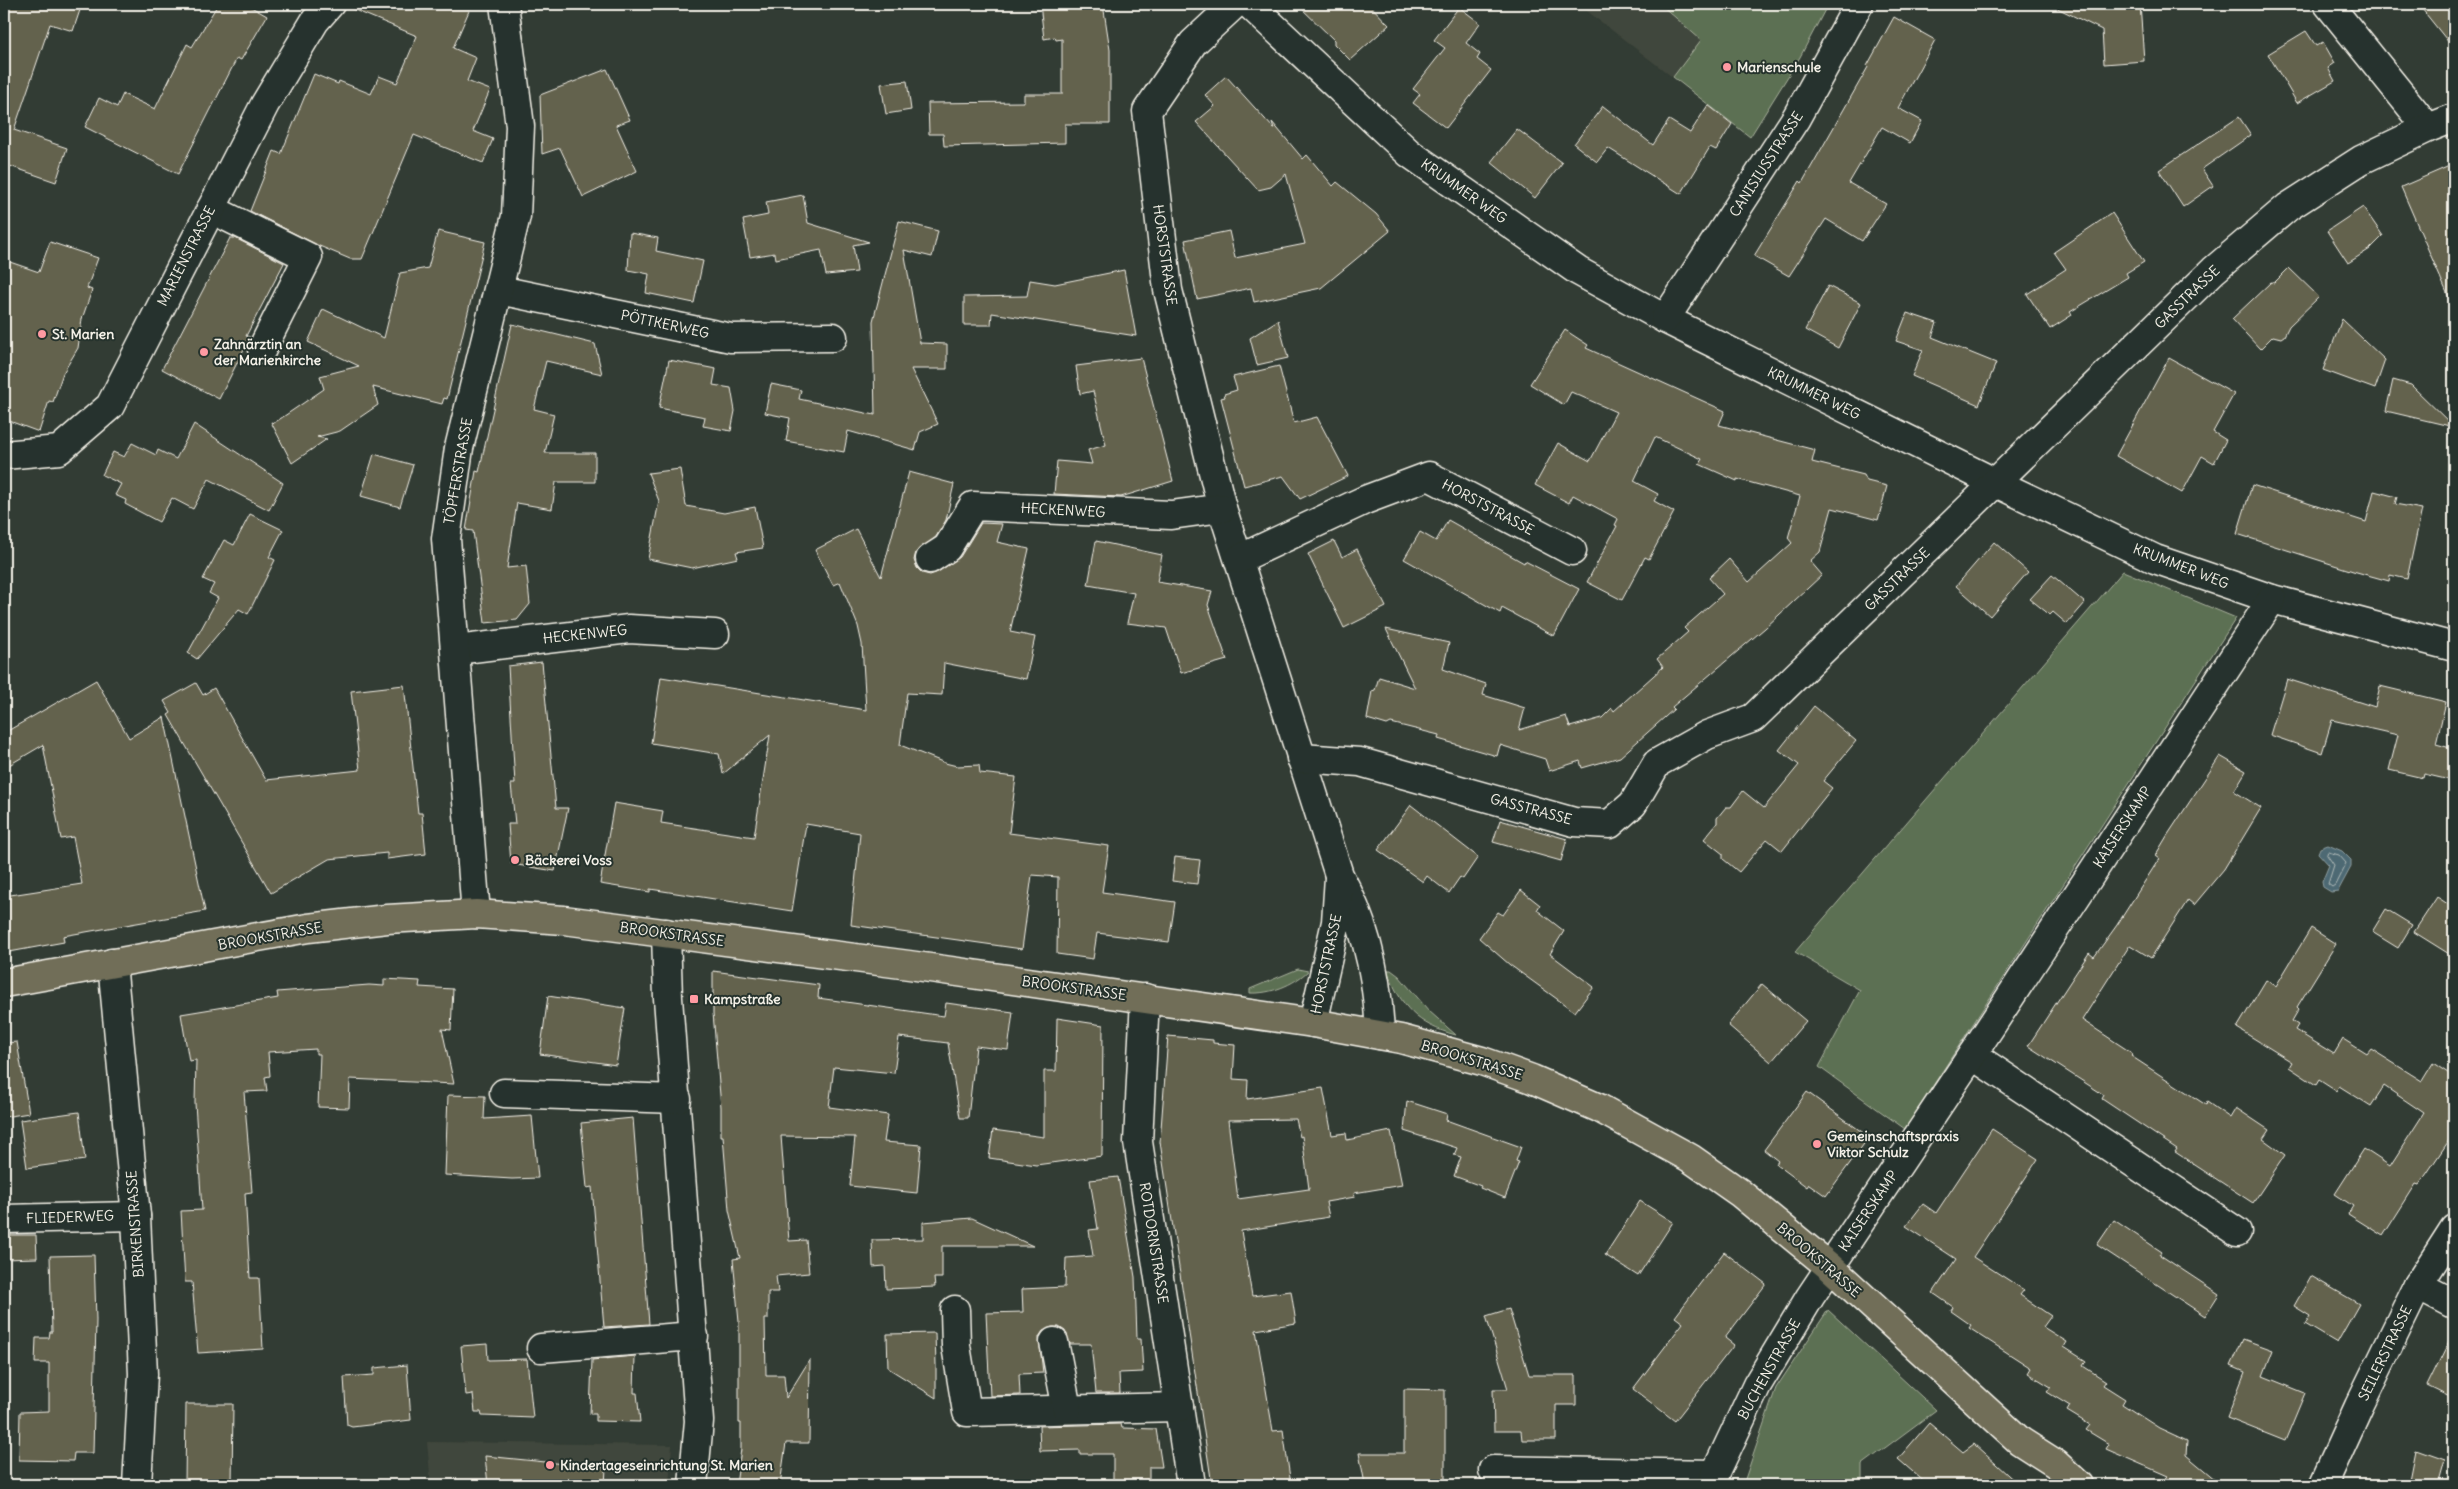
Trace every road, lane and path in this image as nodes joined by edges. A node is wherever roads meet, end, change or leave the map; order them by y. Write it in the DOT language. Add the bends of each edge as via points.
graph roads {
  1 [pos="330,4"];
  2 [pos="504,4"];
  3 [pos="1234,4"];
  4 [pos="1249,4"];
  5 [pos="1859,4"];
  6 [pos="2328,4"];
  7 [pos="2454,118"];
  8 [pos="2428,128"];
  9 [pos="211,209"];
  10 [pos="499,290"];
  11 [pos="1665,319"];
  12 [pos="833,337"];
  13 [pos="262,349"];
  14 [pos="4,455"];
  15 [pos="1996,483"];
  16 [pos="1222,508"];
  17 [pos="1572,551"];
  18 [pos="930,559"];
  19 [pos="1239,559"];
  20 [pos="2272,599"];
  21 [pos="715,634"];
  22 [pos="2454,648"];
  23 [pos="456,650"];
  24 [pos="1301,758"];
  25 [pos="1339,875"];
  26 [pos="476,914"];
  27 [pos="666,932"];
  28 [pos="112,964"];
  29 [pos="4,982"];
  30 [pos="1145,998"];
  31 [pos="1313,1023"];
  32 [pos="1380,1035"];
  33 [pos="1972,1055"];
  34 [pos="504,1093"];
  35 [pos="677,1098"];
  36 [pos="136,1216"];
  37 [pos="4,1219"];
  38 [pos="2454,1229"];
  39 [pos="2237,1232"];
  40 [pos="1830,1267"];
  41 [pos="2418,1285"];
  42 [pos="2454,1304"];
  43 [pos="955,1310"];
  44 [pos="694,1336"];
  45 [pos="1054,1342"];
  46 [pos="541,1348"];
  47 [pos="1179,1407"];
  48 [pos="1067,1409"];
  49 [pos="2020,1441"];
  50 [pos="1493,1470"];
  51 [pos="1714,1480"];
  52 [pos="2324,1484"];
  53 [pos="137,1485"];
  54 [pos="694,1485"];
  55 [pos="1191,1485"];
  56 [pos="2053,1485"];
  57 [pos="2079,1485"];
  1 -- 9 [label="street, MARIENSTRASSE" via="315,21 265,104"];
  2 -- 10 [label="street, TÖPFERSTRASSE" via="520,126 516,216"];
  3 -- 16 [label="street, HORSTSTRASSE" via="1193,43 1147,111 1168,290"];
  4 -- 11 [label="street, KRUMMER WEG" via="1409,153 1578,271"];
  5 -- 11 [label="street, CANISIUSSTRASSE" via="1796,118"];
  6 -- 8 [label="street"];
  7 -- 8 [label="street, GASSTRASSE"];
  8 -- 15 [label="street, GASSTRASSE" via="2361,160 2288,207 2214,270"];
  9 -- 13 [label="street" via="308,257"];
  9 -- 14 [label="street, MARIENSTRASSE" via="110,406 59,450"];
  10 -- 12 [label="street, PÖTTKERWEG" via="731,338"];
  10 -- 23 [label="street, TÖPFERSTRASSE" via="459,448 446,539"];
  11 -- 15 [label="street, KRUMMER WEG"];
  15 -- 20 [label="street, KRUMMER WEG" via="2155,559"];
  15 -- 24 [label="street, GASSTRASSE" via="1753,718 1707,735 1657,764 1634,804 1610,824 1574,822 1360,762"];
  16 -- 18 [label="street, HECKENWEG" via="1171,516 973,506 948,548"];
  16 -- 19 [label="street, HORSTSTRASSE"];
  17 -- 19 [label="street, HORSTSTRASSE" via="1429,476 1365,500"];
  19 -- 24 [label="street, HORSTSTRASSE"];
  20 -- 22 [label="street, KRUMMER WEG"];
  20 -- 33 [label="street, KAISERSKAMP"];
  21 -- 23 [label="street, HECKENWEG" via="629,628"];
  23 -- 26 [label="street, TÖPFERSTRASSE"];
  24 -- 25 [label="street, HORSTSTRASSE"];
  25 -- 31 [label="street, HORSTSTRASSE" via="1336,922"];
  25 -- 32 [label="street, HORSTSTRASSE" via="1366,935 1376,980"];
  26 -- 27 [label="main road, BROOKSTRASSE"];
  26 -- 28 [label="main road, BROOKSTRASSE" via="396,918 308,928"];
  27 -- 30 [label="main road, BROOKSTRASSE"];
  27 -- 35 [label="street"];
  28 -- 29 [label="main road, BROOKSTRASSE"];
  28 -- 36 [label="street, BIRKENSTRASSE"];
  30 -- 31 [label="main road, BROOKSTRASSE"];
  30 -- 47 [label="street, ROTDORNSTRASSE" via="1138,1142"];
  31 -- 32 [label="main road, BROOKSTRASSE"];
  32 -- 40 [label="main road, BROOKSTRASSE" via="1482,1061 1532,1079 1629,1123 1690,1158 1740,1193"];
  33 -- 39 [label="street"];
  33 -- 40 [label="street, KAISERSKAMP"];
  34 -- 35 [label="street"];
  35 -- 44 [label="street"];
  36 -- 37 [label="street, FLIEDERWEG"];
  36 -- 53 [label="street, BIRKENSTRASSE" via="143,1374"];
  38 -- 41 [label="street, SEILERSTRASSE"];
  40 -- 49 [label="main road, BROOKSTRASSE"];
  40 -- 51 [label="street, BUCHENSTRASSE" via="1757,1385"];
  41 -- 42 [label="street"];
  41 -- 52 [label="street, SEILERSTRASSE" via="2358,1406"];
  43 -- 48 [label="street" via="956,1346 967,1412"];
  44 -- 46 [label="street"];
  44 -- 54 [label="street" via="699,1421"];
  45 -- 48 [label="street"];
  47 -- 48 [label="street"];
  47 -- 55 [label="street, ROTDORNSTRASSE"];
  49 -- 56 [label="main road, BROOKSTRASSE"];
  49 -- 57 [label="main road, BROOKSTRASSE" via="2056,1464"];
  50 -- 51 [label="street, BUCHENSTRASSE"];
}
